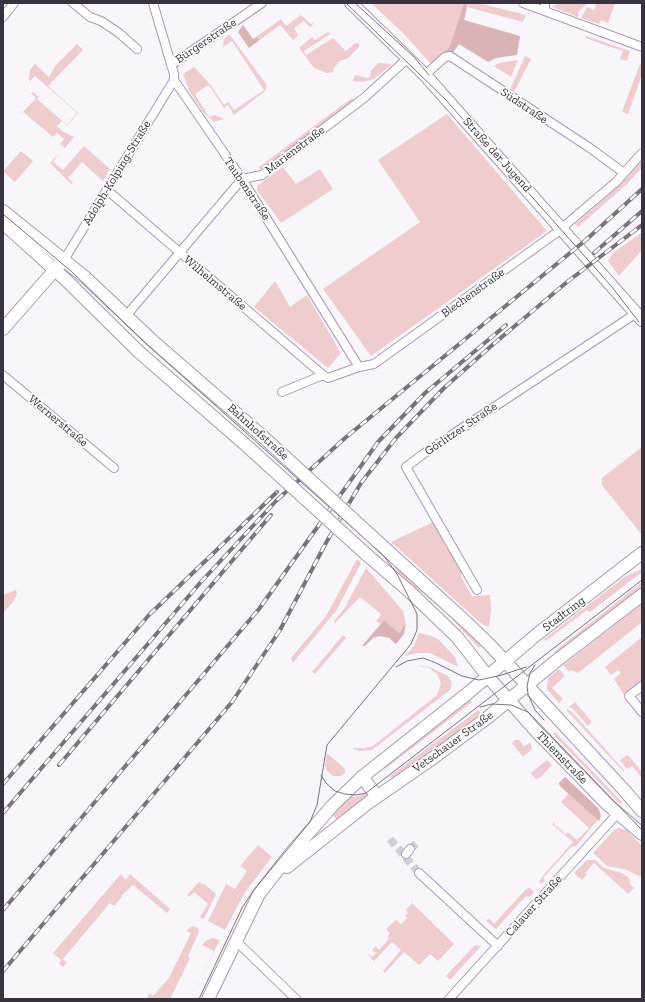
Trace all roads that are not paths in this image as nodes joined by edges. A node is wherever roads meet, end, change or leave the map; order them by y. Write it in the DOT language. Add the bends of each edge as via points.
graph roads {
  1 [pos="14,3"];
  2 [pos="73,3"];
  3 [pos="153,3"];
  4 [pos="262,3"];
  5 [pos="351,3"];
  6 [pos="523,3"];
  7 [pos="545,7"];
  8 [pos="3,17"];
  9 [pos="642,47"];
  10 [pos="137,50"];
  11 [pos="405,62"];
  12 [pos="171,65"];
  13 [pos="425,74"];
  14 [pos="174,80"];
  15 [pos="642,153"];
  16 [pos="624,173"];
  17 [pos="242,179"];
  18 [pos="107,190"];
  19 [pos="3,211"];
  20 [pos="3,223"];
  21 [pos="562,228"];
  22 [pos="180,252"];
  23 [pos="60,265"];
  24 [pos="126,316"];
  25 [pos="639,317"];
  26 [pos="642,327"];
  27 [pos="3,328"];
  28 [pos="359,367"];
  29 [pos="3,375"];
  30 [pos="323,375"];
  31 [pos="282,392"];
  32 [pos="114,468"];
  33 [pos="642,553"];
  34 [pos="477,590"];
  35 [pos="642,595"];
  36 [pos="505,662"];
  37 [pos="488,676"];
  38 [pos="527,685"];
  39 [pos="642,686"];
  40 [pos="508,701"];
  41 [pos="642,712"];
  42 [pos="362,777"];
  43 [pos="377,796"];
  44 [pos="642,811"];
  45 [pos="618,813"];
  46 [pos="642,834"];
  47 [pos="419,873"];
  48 [pos="252,907"];
  49 [pos="236,941"];
  50 [pos="498,946"];
  51 [pos="208,999"];
  52 [pos="296,999"];
  53 [pos="449,999"];
  1 -- 8 [label="street"];
  2 -- 10 [label="street" via="90,18 101,21 119,33"];
  3 -- 12 [label="street, Taubenstraße"];
  4 -- 12 [label="street, Bürgerstraße"];
  5 -- 11 [label="main road, Straße der Jugend"];
  6 -- 7 [label="street"];
  7 -- 9 [label="street"];
  11 -- 13 [label="main road, Straße der Jugend"];
  11 -- 17 [label="street, Marienstraße" via="262,175"];
  12 -- 14 [label="street, Taubenstraße"];
  13 -- 16 [label="street, Südstraße" via="445,57 450,56"];
  13 -- 21 [label="main road, Straße der Jugend"];
  14 -- 17 [label="street, Taubenstraße"];
  14 -- 18 [label="street, Adolph-Kolping-Straße"];
  15 -- 16 [label="street, Blechenstraße"];
  16 -- 21 [label="street, Blechenstraße"];
  17 -- 22 [label="street"];
  17 -- 28 [label="street, Taubenstraße"];
  18 -- 22 [label="street, Wilhelmstraße"];
  18 -- 23 [label="street, Adolph-Kolping-Straße"];
  19 -- 23 [label="main road, Bahnhofstraße"];
  20 -- 23 [label="main road, Bahnhofstraße"];
  21 -- 25 [label="main road, Straße der Jugend"];
  21 -- 28 [label="street, Blechenstraße" via="374,364"];
  22 -- 24 [label="street"];
  22 -- 30 [label="street, Wilhelmstraße"];
  23 -- 24 [label="main road, Bahnhofstraße" via="86,278"];
  23 -- 27 [label="main road"];
  23 -- 37 [label="main road, Bahnhofstraße, bridge" via="139,352 409,591 457,637"];
  24 -- 36 [label="main road, Bahnhofstraße, bridge" via="466,622"];
  25 -- 26 [label="main road, Straße der Jugend"];
  25 -- 34 [label="street, Görlitzer Straße" via="406,467"];
  28 -- 30 [label="street, Blechenstraße" via="328,378"];
  29 -- 32 [label="street, Wernerstraße"];
  30 -- 31 [label="street, Blechenstraße"];
  33 -- 36 [label="main road, Stadtring"];
  35 -- 38 [label="main road"];
  36 -- 37 [label="main road, Stadtring"];
  36 -- 38 [label="main road, Thiemstraße"];
  37 -- 40 [label="main road, Thiemstraße"];
  37 -- 42 [label="main road, Vetschauer Straße"];
  38 -- 40 [label="main road, Vetschauer Straße"];
  38 -- 44 [label="main road, Thiemstraße"];
  39 -- 41 [label="street" via="629,696"];
  40 -- 43 [label="main road, Vetschauer Straße" via="433,758"];
  40 -- 45 [label="main road, Thiemstraße"];
  42 -- 43 [label="main road"];
  42 -- 48 [label="main road, Vetschauer Straße" via="334,804 291,853 264,886"];
  43 -- 48 [label="main road, Vetschauer Straße" via="284,870"];
  45 -- 46 [label="main road, Thiemstraße"];
  45 -- 50 [label="street, Calauer Straße"];
  47 -- 50 [label="street"];
  48 -- 49 [label="main road, Vetschauer Straße"];
  49 -- 51 [label="main road, Vetschauer Straße"];
  49 -- 52 [label="street"];
  50 -- 53 [label="street, Calauer Straße"];
}
